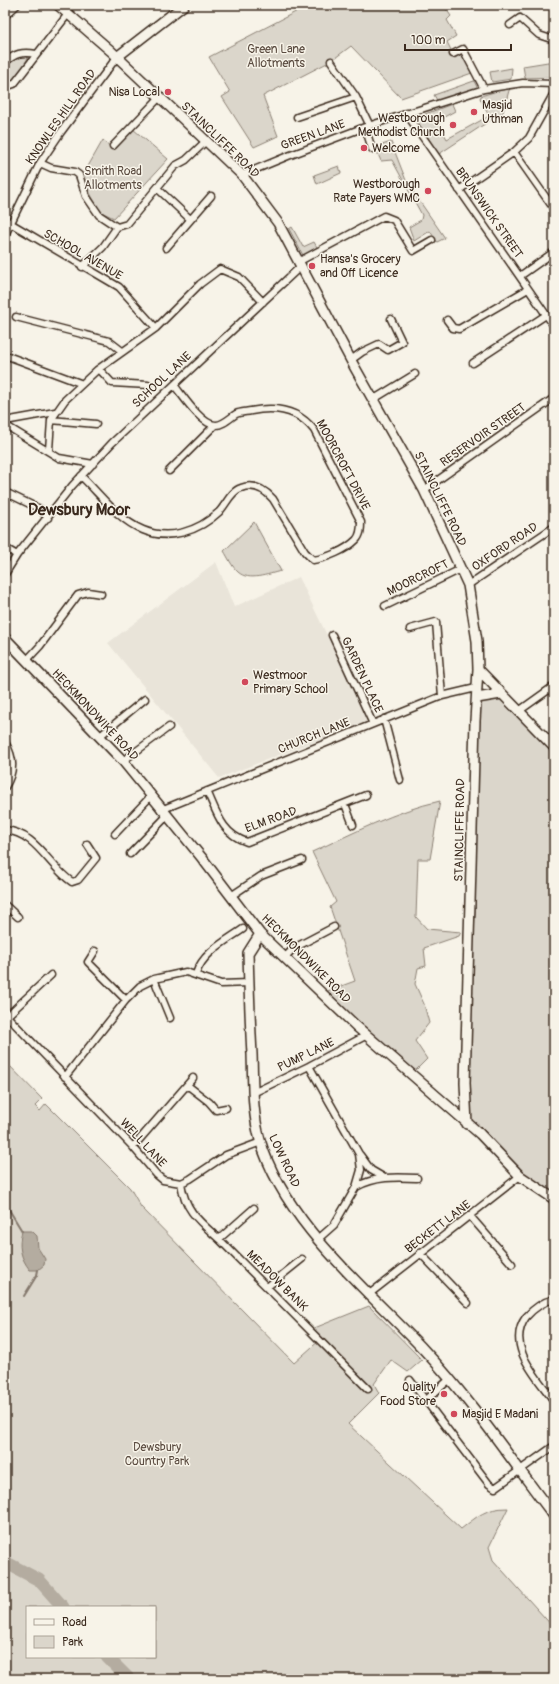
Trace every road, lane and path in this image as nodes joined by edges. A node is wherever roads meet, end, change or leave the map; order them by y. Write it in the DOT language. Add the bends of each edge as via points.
graph roads {
  1 [pos="17,5"];
  2 [pos="184,5"];
  3 [pos="62,8"];
  4 [pos="5,16"];
  5 [pos="510,25"];
  6 [pos="554,40"];
  7 [pos="36,54"];
  8 [pos="453,54"];
  9 [pos="117,57"];
  10 [pos="331,60"];
  11 [pos="5,62"];
  12 [pos="554,84"];
  13 [pos="5,87"];
  14 [pos="484,89"];
  15 [pos="554,93"];
  16 [pos="356,97"];
  17 [pos="159,98"];
  18 [pos="406,113"];
  19 [pos="297,117"];
  20 [pos="368,127"];
  21 [pos="206,141"];
  22 [pos="113,146"];
  23 [pos="372,149"];
  24 [pos="514,152"];
  25 [pos="40,163"];
  26 [pos="242,175"];
  27 [pos="157,188"];
  28 [pos="459,190"];
  29 [pos="211,196"];
  30 [pos="554,209"];
  31 [pos="190,220"];
  32 [pos="8,222"];
  33 [pos="117,227"];
  34 [pos="5,235"];
  35 [pos="432,240"];
  36 [pos="166,248"];
  37 [pos="554,252"];
  38 [pos="299,264"];
  39 [pos="82,267"];
  40 [pos="520,276"];
  41 [pos="528,289"];
  42 [pos="263,302"];
  43 [pos="546,315"];
  44 [pos="16,317"];
  45 [pos="391,319"];
  46 [pos="447,320"];
  47 [pos="554,326"];
  48 [pos="156,328"];
  49 [pos="122,351"];
  50 [pos="5,355"];
  51 [pos="351,360"];
  52 [pos="473,363"];
  53 [pos="99,369"];
  54 [pos="415,374"];
  55 [pos="80,383"];
  56 [pos="148,385"];
  57 [pos="174,385"];
  58 [pos="554,398"];
  59 [pos="374,399"];
  60 [pos="55,412"];
  61 [pos="51,420"];
  62 [pos="5,421"];
  63 [pos="96,424"];
  64 [pos="5,425"];
  65 [pos="215,425"];
  66 [pos="48,450"];
  67 [pos="93,464"];
  68 [pos="169,471"];
  69 [pos="81,476"];
  70 [pos="424,490"];
  71 [pos="5,492"];
  72 [pos="48,518"];
  73 [pos="554,527"];
  74 [pos="5,548"];
  75 [pos="17,555"];
  76 [pos="461,569"];
  77 [pos="5,574"];
  78 [pos="468,585"];
  79 [pos="101,594"];
  80 [pos="385,606"];
  81 [pos="410,629"];
  82 [pos="332,635"];
  83 [pos="5,640"];
  84 [pos="27,660"];
  85 [pos="478,669"];
  86 [pos="554,686"];
  87 [pos="476,688"];
  88 [pos="501,694"];
  89 [pos="442,696"];
  90 [pos="145,698"];
  91 [pos="476,698"];
  92 [pos="519,711"];
  93 [pos="384,719"];
  94 [pos="372,724"];
  95 [pos="169,727"];
  96 [pos="100,736"];
  97 [pos="5,742"];
  98 [pos="554,747"];
  99 [pos="123,761"];
  100 [pos="400,780"];
  101 [pos="5,787"];
  102 [pos="207,791"];
  103 [pos="366,795"];
  104 [pos="152,796"];
  105 [pos="344,804"];
  106 [pos="164,813"];
  107 [pos="353,825"];
  108 [pos="5,830"];
  109 [pos="115,834"];
  110 [pos="87,844"];
  111 [pos="130,854"];
  112 [pos="302,860"];
  113 [pos="231,896"];
  114 [pos="5,905"];
  115 [pos="18,917"];
  116 [pos="334,927"];
  117 [pos="243,929"];
  118 [pos="260,934"];
  119 [pos="95,951"];
  120 [pos="284,958"];
  121 [pos="196,974"];
  122 [pos="51,976"];
  123 [pos="154,979"];
  124 [pos="249,983"];
  125 [pos="126,1000"];
  126 [pos="6,1015"];
  127 [pos="170,1018"];
  128 [pos="367,1035"];
  129 [pos="309,1066"];
  130 [pos="65,1077"];
  131 [pos="193,1078"];
  132 [pos="187,1085"];
  133 [pos="253,1093"];
  134 [pos="226,1108"];
  135 [pos="467,1124"];
  136 [pos="261,1142"];
  137 [pos="133,1147"];
  138 [pos="359,1154"];
  139 [pos="520,1176"];
  140 [pos="383,1177"];
  141 [pos="417,1178"];
  142 [pos="181,1183"];
  143 [pos="356,1187"];
  144 [pos="554,1199"];
  145 [pos="254,1208"];
  146 [pos="470,1216"];
  147 [pos="219,1239"];
  148 [pos="317,1240"];
  149 [pos="420,1253"];
  150 [pos="302,1259"];
  151 [pos="512,1264"];
  152 [pos="267,1287"];
  153 [pos="368,1295"];
  154 [pos="554,1299"];
  155 [pos="468,1303"];
  156 [pos="450,1379"];
  157 [pos="410,1380"];
  158 [pos="368,1389"];
  159 [pos="426,1400"];
  160 [pos="554,1401"];
  161 [pos="554,1446"];
  162 [pos="520,1471"];
  163 [pos="554,1516"];
  1 -- 4 [label="street"];
  2 -- 9 [label="street"];
  3 -- 7 [label="street"];
  3 -- 9 [label="street, STAINCLIFFE ROAD"];
  5 -- 6 [label="street" via="520,18 539,35"];
  7 -- 11 [label="street" via="26,51 15,54"];
  7 -- 13 [label="street" via="14,84"];
  8 -- 14 [label="street" via="463,49"];
  9 -- 17 [label="street, STAINCLIFFE ROAD"];
  9 -- 25 [label="street, KNOWLES HILL ROAD"];
  10 -- 16 [label="street"];
  12 -- 14 [label="street, GREEN LANE" via="523,83"];
  14 -- 18 [label="street, GREEN LANE"];
  15 -- 24 [label="street" via="530,138"];
  16 -- 19 [label="street"];
  16 -- 20 [label="street"];
  17 -- 21 [label="street, STAINCLIFFE ROAD"];
  17 -- 22 [label="street"];
  18 -- 20 [label="street, GREEN LANE"];
  18 -- 28 [label="street, BRUNSWICK STREET"];
  20 -- 23 [label="street"];
  20 -- 26 [label="street, GREEN LANE"];
  21 -- 26 [label="street, STAINCLIFFE ROAD"];
  21 -- 27 [label="street" via="186,160 175,166"];
  24 -- 28 [label="street"];
  24 -- 30 [label="street"];
  25 -- 32 [label="street, KNOWLES HILL ROAD"];
  25 -- 33 [label="street" via="79,175 86,196 99,215"];
  26 -- 38 [label="street, STAINCLIFFE ROAD" via="278,223"];
  27 -- 31 [label="street"];
  27 -- 33 [label="street" via="127,224"];
  28 -- 40 [label="street, BRUNSWICK STREET"];
  29 -- 31 [label="street"];
  31 -- 36 [label="street"];
  32 -- 34 [label="street, KNOWLES HILL ROAD"];
  32 -- 39 [label="street, SCHOOL AVENUE"];
  33 -- 39 [label="street" via="103,247"];
  35 -- 38 [label="street, SCHOOL LANE" via="413,251 394,220 384,216"];
  37 -- 40 [label="street"];
  38 -- 42 [label="street, SCHOOL LANE"];
  38 -- 51 [label="street, STAINCLIFFE ROAD"];
  39 -- 48 [label="street, SCHOOL AVENUE" via="119,287"];
  40 -- 41 [label="street, BRUNSWICK STREET"];
  41 -- 43 [label="street, BRUNSWICK STREET"];
  41 -- 46 [label="street" via="460,329 453,328"];
  42 -- 48 [label="street" via="239,277 220,269 200,284"];
  42 -- 57 [label="street, SCHOOL LANE"];
  43 -- 47 [label="street, BRUNSWICK STREET"];
  43 -- 52 [label="street"];
  44 -- 49 [label="street" via="109,340"];
  45 -- 51 [label="street" via="402,342 388,350 379,344"];
  48 -- 49 [label="street"];
  49 -- 53 [label="street"];
  50 -- 55 [label="street"];
  51 -- 59 [label="street, STAINCLIFFE ROAD"];
  53 -- 55 [label="street"];
  53 -- 56 [label="street" via="112,383"];
  54 -- 59 [label="street"];
  55 -- 60 [label="street"];
  57 -- 65 [label="street" via="204,421"];
  57 -- 67 [label="street, SCHOOL LANE" via="139,416"];
  58 -- 70 [label="street, RESERVOIR STREET"];
  59 -- 70 [label="street, STAINCLIFFE ROAD"];
  60 -- 61 [label="street"];
  60 -- 62 [label="street"];
  61 -- 63 [label="street"];
  61 -- 66 [label="street"];
  64 -- 66 [label="street"];
  65 -- 68 [label="street, MOORCROFT DRIVE"];
  65 -- 69 [label="street, MOORCROFT DRIVE" via="238,413 261,409 280,408 307,420 361,522 361,533 357,540 342,550 313,560 305,552 273,499 267,492 251,485 240,488 219,512 186,532 162,534 144,530 127,522"];
  66 -- 67 [label="street" via="60,458"];
  67 -- 69 [label="street, SCHOOL LANE"];
  69 -- 72 [label="street, SCHOOL LANE"];
  70 -- 76 [label="street, STAINCLIFFE ROAD"];
  71 -- 72 [label="street" via="40,509"];
  72 -- 75 [label="street, SCHOOL LANE"];
  73 -- 78 [label="street, OXFORD ROAD"];
  74 -- 75 [label="street"];
  75 -- 77 [label="street, SCHOOL LANE"];
  76 -- 78 [label="street, STAINCLIFFE ROAD"];
  76 -- 80 [label="street, MOORCROFT"];
  78 -- 85 [label="street, STAINCLIFFE ROAD" via="477,641"];
  79 -- 84 [label="street" via="88,592 78,596"];
  81 -- 89 [label="street" via="436,622"];
  82 -- 94 [label="street, GARDEN PLACE"];
  83 -- 84 [label="street, HECKMONDWIKE ROAD"];
  84 -- 96 [label="street, HECKMONDWIKE ROAD"];
  85 -- 87 [label="street, STAINCLIFFE ROAD"];
  85 -- 88 [label="street"];
  86 -- 92 [label="street"];
  87 -- 89 [label="street, CHURCH LANE"];
  87 -- 91 [label="street, STAINCLIFFE ROAD"];
  88 -- 91 [label="street"];
  88 -- 92 [label="street"];
  89 -- 93 [label="street, CHURCH LANE"];
  90 -- 96 [label="street"];
  91 -- 135 [label="street, STAINCLIFFE ROAD"];
  92 -- 98 [label="street"];
  93 -- 94 [label="street, CHURCH LANE"];
  93 -- 100 [label="street"];
  94 -- 102 [label="street, CHURCH LANE"];
  95 -- 99 [label="street"];
  96 -- 99 [label="street, HECKMONDWIKE ROAD"];
  97 -- 101 [label="street" via="14,764 10,780"];
  99 -- 104 [label="street, HECKMONDWIKE ROAD"];
  102 -- 105 [label="street, ELM ROAD" via="224,827 235,838 247,842"];
  102 -- 106 [label="street, CHURCH LANE"];
  103 -- 105 [label="street, ELM ROAD"];
  104 -- 106 [label="street, HECKMONDWIKE ROAD"];
  104 -- 109 [label="street"];
  105 -- 107 [label="street"];
  106 -- 111 [label="street"];
  106 -- 113 [label="street, HECKMONDWIKE ROAD"];
  108 -- 110 [label="street" via="19,833 31,841 72,882 78,880 96,858"];
  112 -- 113 [label="street" via="261,876"];
  113 -- 118 [label="street, HECKMONDWIKE ROAD"];
  114 -- 115 [label="street"];
  116 -- 120 [label="street" via="294,948"];
  117 -- 121 [label="street" via="205,958"];
  118 -- 120 [label="street, HECKMONDWIKE ROAD"];
  118 -- 124 [label="street, LOW ROAD" via="248,953"];
  119 -- 125 [label="street" via="88,962"];
  120 -- 128 [label="street, HECKMONDWIKE ROAD"];
  121 -- 123 [label="street" via="186,972"];
  121 -- 124 [label="street" via="206,980 222,984"];
  122 -- 126 [label="street"];
  123 -- 125 [label="street" via="140,986"];
  123 -- 127 [label="street"];
  124 -- 133 [label="street, LOW ROAD"];
  125 -- 130 [label="street"];
  126 -- 130 [label="street, WELL LANE"];
  128 -- 129 [label="street, PUMP LANE"];
  128 -- 135 [label="street, HECKMONDWIKE ROAD"];
  129 -- 133 [label="street, PUMP LANE"];
  129 -- 138 [label="street"];
  130 -- 137 [label="street, WELL LANE"];
  131 -- 132 [label="street"];
  132 -- 134 [label="street" via="210,1102 216,1110"];
  132 -- 137 [label="street"];
  133 -- 136 [label="street, LOW ROAD" via="254,1114"];
  135 -- 139 [label="street, HECKMONDWIKE ROAD"];
  136 -- 142 [label="street" via="226,1155"];
  136 -- 148 [label="street, LOW ROAD" via="279,1183"];
  137 -- 142 [label="street, WELL LANE" via="157,1175 171,1182"];
  138 -- 140 [label="street" via="371,1170"];
  138 -- 143 [label="street" via="361,1170"];
  139 -- 144 [label="street, HECKMONDWIKE ROAD"];
  139 -- 146 [label="street, BECKETT LANE"];
  140 -- 141 [label="street"];
  140 -- 143 [label="street"];
  142 -- 147 [label="street, MEADOW BANK" via="185,1203 194,1217"];
  143 -- 148 [label="street" via="334,1225"];
  145 -- 147 [label="street"];
  146 -- 149 [label="street, BECKETT LANE"];
  146 -- 151 [label="street"];
  147 -- 152 [label="street, MEADOW BANK"];
  148 -- 153 [label="street, LOW ROAD"];
  149 -- 153 [label="street, BECKETT LANE"];
  149 -- 155 [label="street"];
  150 -- 152 [label="street"];
  152 -- 158 [label="street, MEADOW BANK"];
  153 -- 156 [label="street, LOW ROAD"];
  154 -- 160 [label="street" via="542,1302 520,1326 519,1348"];
  156 -- 159 [label="street"];
  156 -- 162 [label="street, LOW ROAD"];
  157 -- 159 [label="street"];
  159 -- 162 [label="street" via="489,1484 495,1488"];
  161 -- 162 [label="street"];
  162 -- 163 [label="street, LOW ROAD"];
}
